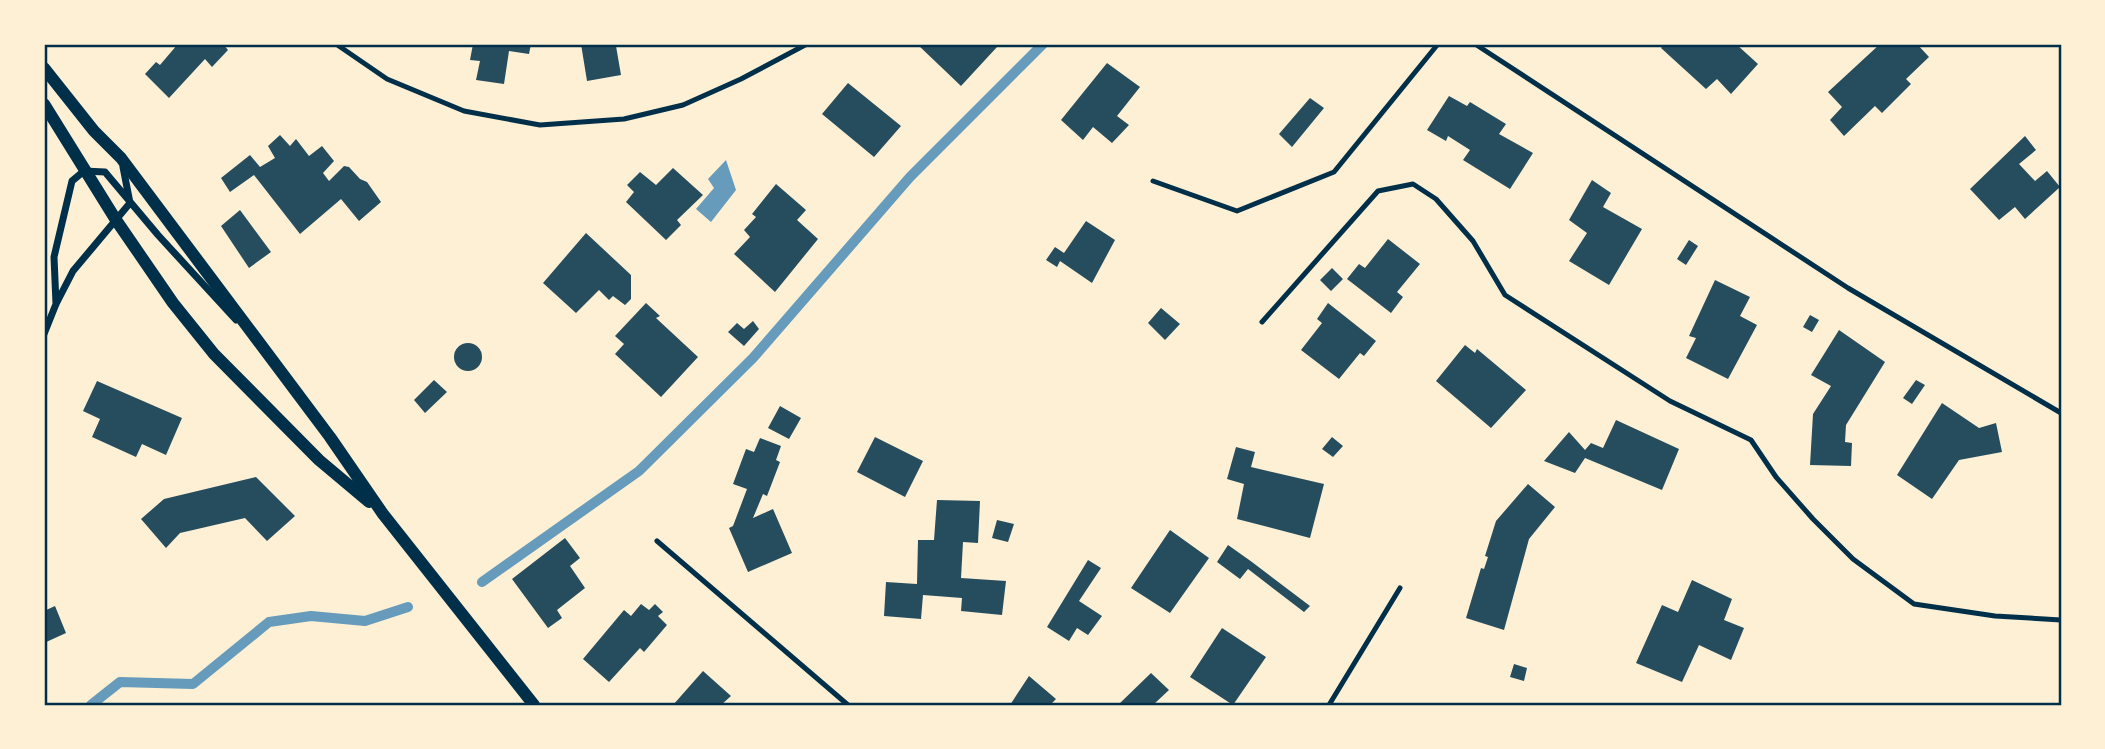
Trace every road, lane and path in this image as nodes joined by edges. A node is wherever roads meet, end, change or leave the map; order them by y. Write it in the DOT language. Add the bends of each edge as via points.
graph roads {
  1 [pos="336,44"];
  2 [pos="807,44"];
  3 [pos="1438,44"];
  4 [pos="1475,44"];
  5 [pos="44,68"];
  6 [pos="44,104"];
  7 [pos="121,158"];
  8 [pos="84,171"];
  9 [pos="1153,181"];
  10 [pos="130,203"];
  11 [pos="116,220"];
  12 [pos="55,304"];
  13 [pos="1262,322"];
  14 [pos="44,334"];
  15 [pos="257,341"];
  16 [pos="2061,413"];
  17 [pos="383,514"];
  18 [pos="657,541"];
  19 [pos="1400,588"];
  20 [pos="2061,620"];
  21 [pos="534,705"];
  22 [pos="848,705"];
  23 [pos="1329,705"];
  1 -- 2 [label="lane" via="387,79 464,111 540,125 624,119 683,104"];
  3 -- 9 [label="lane" via="1334,172 1237,211"];
  4 -- 16 [label="lane" via="1848,288"];
  5 -- 7 [label="street"];
  6 -- 8 [label="street"];
  7 -- 10 [label="street"];
  7 -- 15 [label="street"];
  8 -- 10 [label="street" via="105,172"];
  8 -- 11 [label="street"];
  8 -- 12 [label="street" via="72,181 64,208 54,257"];
  10 -- 11 [label="street"];
  10 -- 15 [label="street"];
  11 -- 12 [label="street" via="73,271"];
  11 -- 17 [label="street" via="214,354 319,460"];
  12 -- 14 [label="street"];
  13 -- 20 [label="lane" via="1378,191 1413,184 1436,199 1473,241 1505,295 1670,401 1751,440 1813,519 1853,559 1914,604"];
  15 -- 17 [label="street"];
  17 -- 21 [label="street"];
  18 -- 22 [label="lane"];
  19 -- 23 [label="lane"];
}
